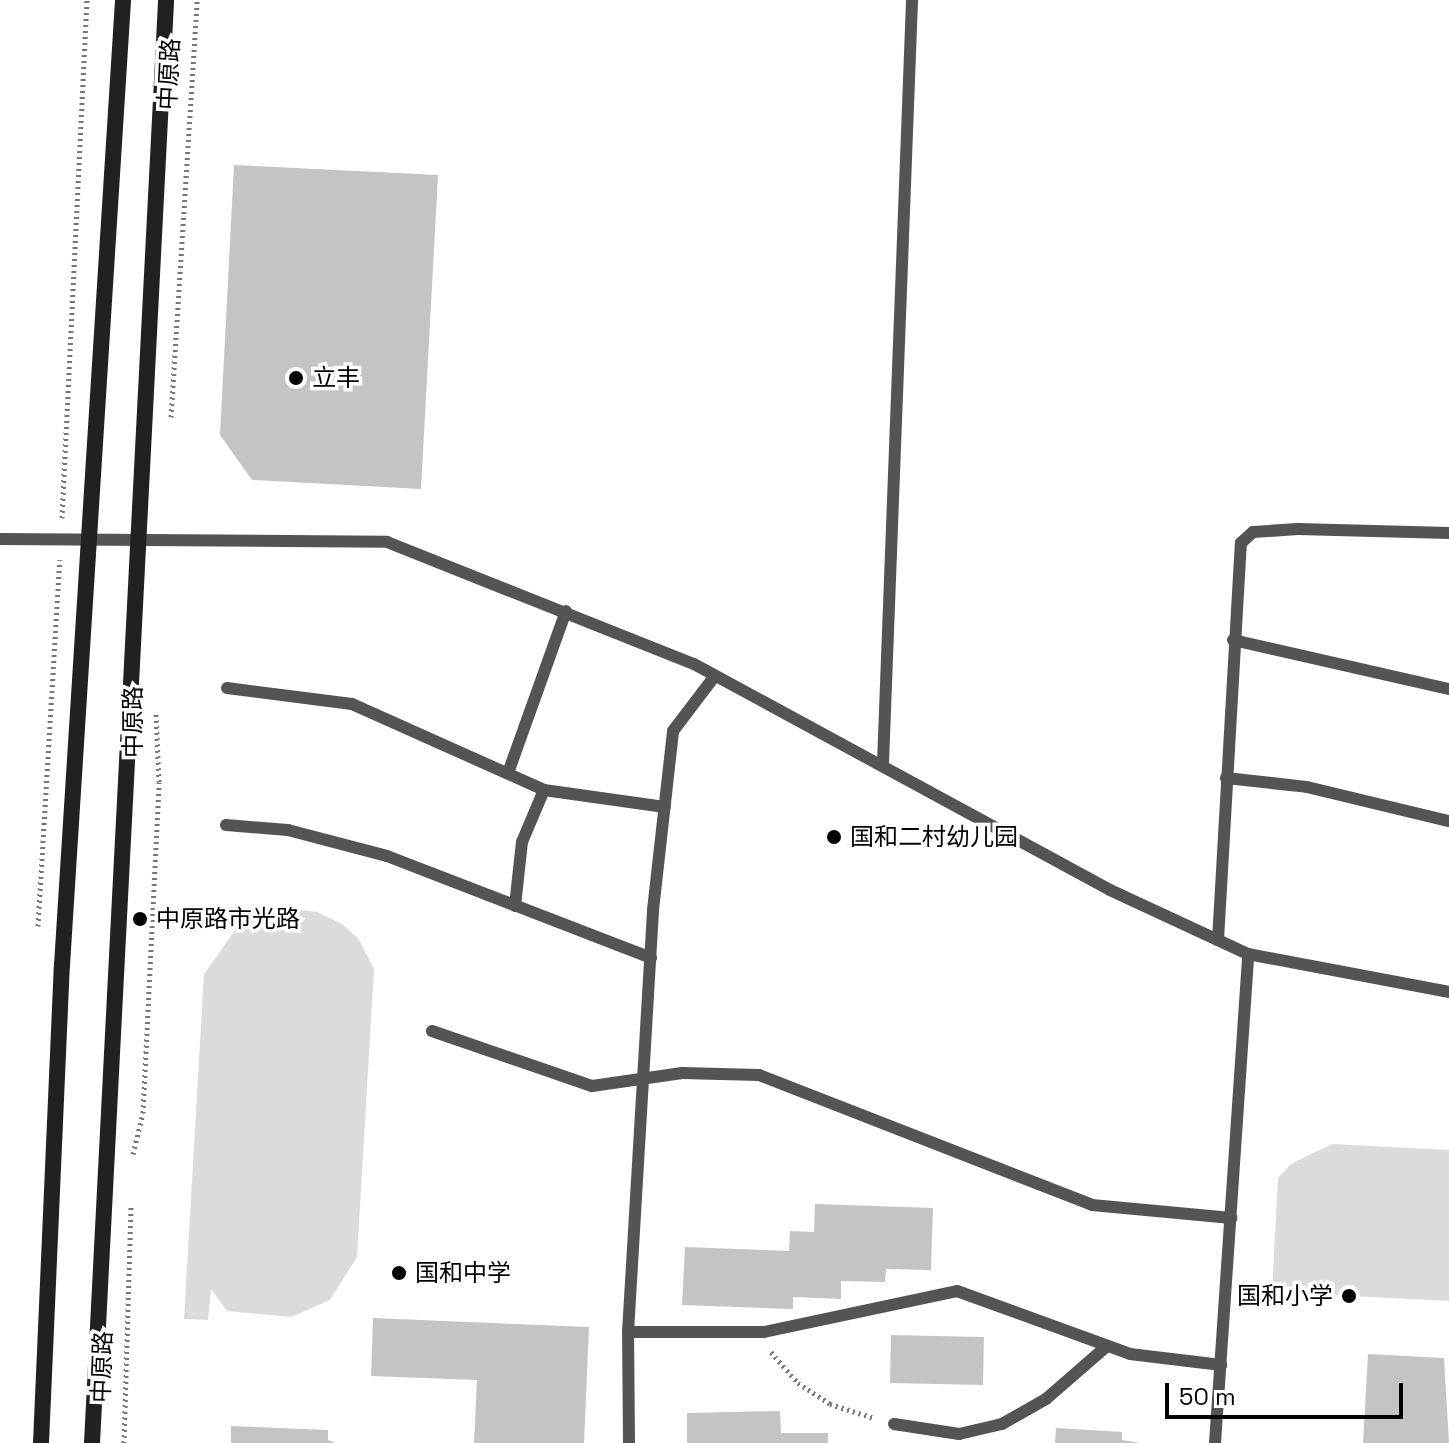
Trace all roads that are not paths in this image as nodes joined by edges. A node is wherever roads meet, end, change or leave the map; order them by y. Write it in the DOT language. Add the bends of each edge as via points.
graph roads {
  1 [pos="123,0"];
  2 [pos="166,0"];
  3 [pos="912,0"];
  4 [pos="1449,533"];
  5 [pos="139,538"];
  6 [pos="0,539"];
  7 [pos="90,542"];
  8 [pos="566,611"];
  9 [pos="1233,640"];
  10 [pos="714,677"];
  11 [pos="227,688"];
  12 [pos="1449,689"];
  13 [pos="883,763"];
  14 [pos="508,773"];
  15 [pos="1226,778"];
  16 [pos="544,790"];
  17 [pos="665,807"];
  18 [pos="1449,821"];
  19 [pos="226,825"];
  20 [pos="515,906"];
  21 [pos="1218,940"];
  22 [pos="1248,954"];
  23 [pos="651,958"];
  24 [pos="1449,992"];
  25 [pos="432,1031"];
  26 [pos="647,1080"];
  27 [pos="1231,1218"];
  28 [pos="628,1332"];
  29 [pos="1107,1346"];
  30 [pos="1221,1365"];
  31 [pos="894,1424"];
  32 [pos="931,1438"];
  33 [pos="41,1443"];
  34 [pos="92,1443"];
  35 [pos="629,1443"];
  36 [pos="1215,1443"];
  1 -- 7 [label="main road, 中原路"];
  2 -- 5 [label="main road, 中原路"];
  3 -- 13 [label="lane"];
  4 -- 9 [label="lane" via="1253,532 1241,543 1237,563"];
  5 -- 7 [label="lane"];
  5 -- 8 [label="lane" via="387,542"];
  5 -- 34 [label="main road, 中原路"];
  6 -- 7 [label="lane"];
  7 -- 33 [label="main road, 中原路"];
  8 -- 10 [label="lane"];
  8 -- 14 [label="lane"];
  9 -- 12 [label="lane"];
  9 -- 15 [label="lane"];
  10 -- 13 [label="lane"];
  10 -- 17 [label="lane" via="673,731"];
  11 -- 14 [label="lane" via="352,704"];
  13 -- 21 [label="lane" via="1110,890"];
  14 -- 16 [label="lane"];
  15 -- 18 [label="lane" via="1307,787"];
  15 -- 21 [label="lane"];
  16 -- 17 [label="lane"];
  16 -- 20 [label="lane" via="522,842"];
  17 -- 23 [label="lane"];
  19 -- 20 [label="lane" via="327,838"];
  20 -- 23 [label="lane"];
  21 -- 22 [label="lane"];
  22 -- 24 [label="lane"];
  22 -- 27 [label="lane"];
  23 -- 26 [label="lane"];
  25 -- 26 [label="lane" via="579,1084"];
  26 -- 27 [label="lane" via="682,1073 759,1075 1092,1205"];
  26 -- 28 [label="lane"];
  27 -- 30 [label="lane"];
  28 -- 29 [label="lane" via="759,1332 957,1291"];
  28 -- 35 [label="lane"];
  29 -- 30 [label="lane"];
  29 -- 32 [label="lane" via="1046,1399 1002,1424"];
  30 -- 36 [label="lane"];
  31 -- 32 [label="lane"];
}
